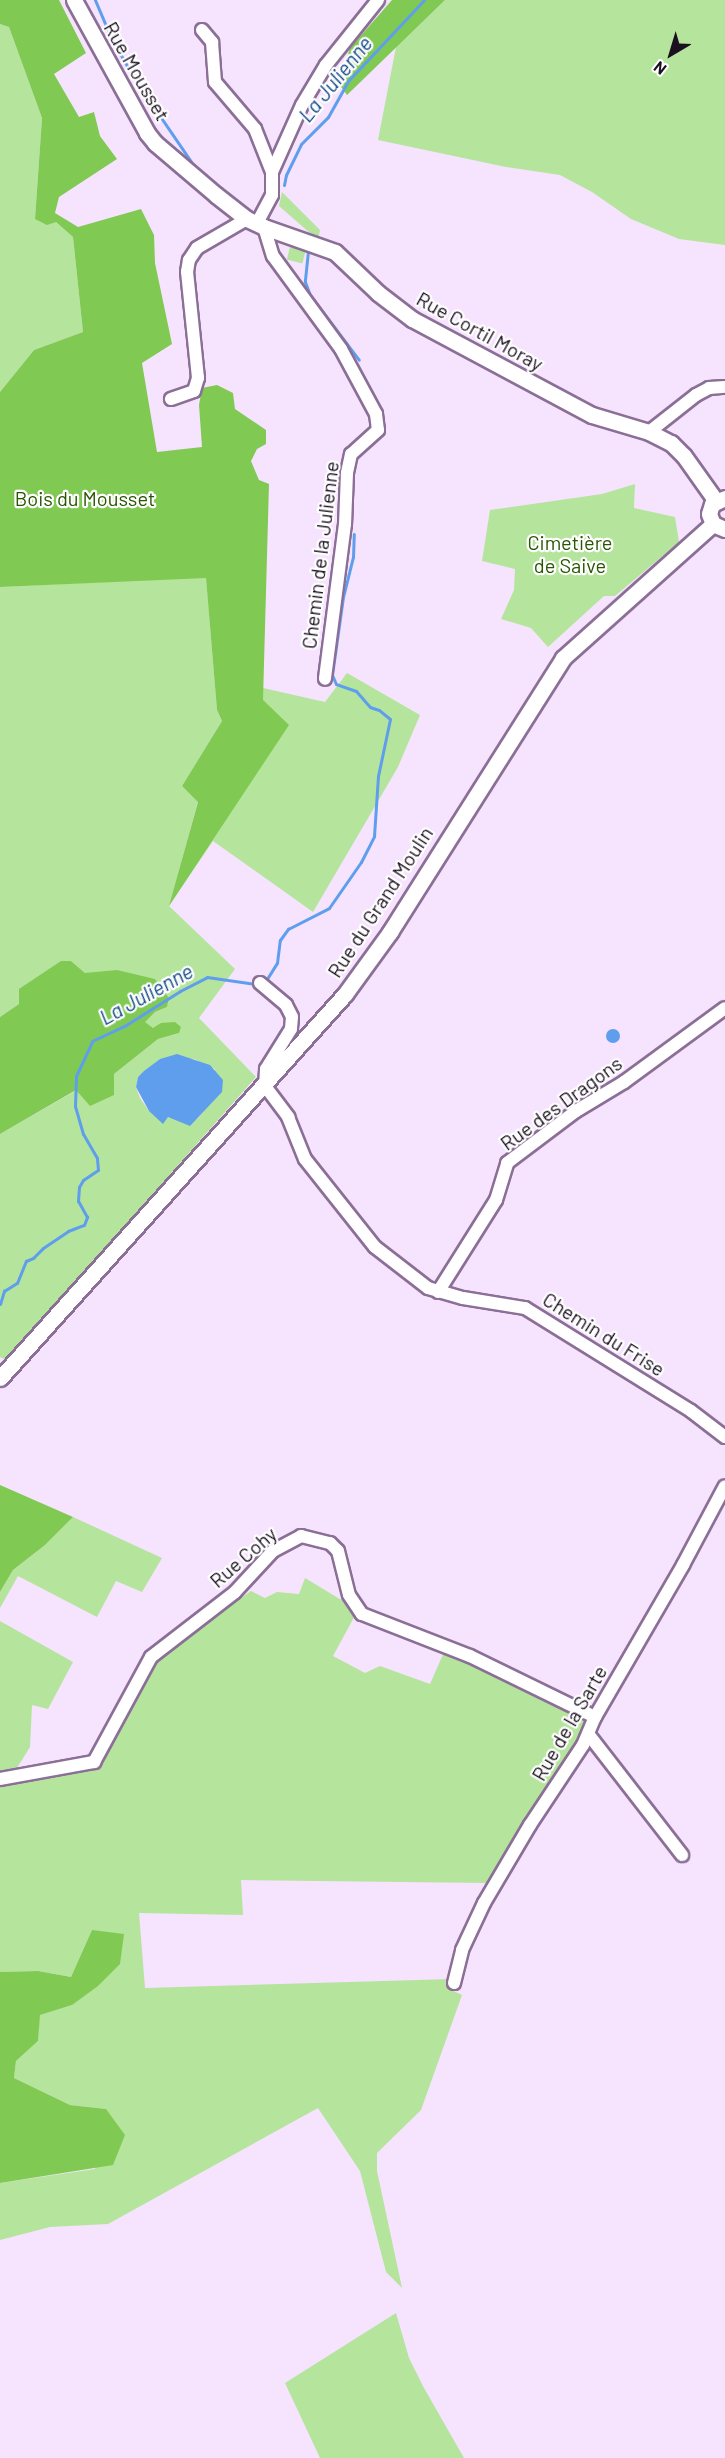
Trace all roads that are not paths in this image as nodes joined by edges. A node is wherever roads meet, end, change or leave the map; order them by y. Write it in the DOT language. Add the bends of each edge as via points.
graph roads {
  1 [pos="74,0"];
  2 [pos="378,0"];
  3 [pos="202,30"];
  4 [pos="273,172"];
  5 [pos="256,223"];
  6 [pos="335,252"];
  7 [pos="725,387"];
  8 [pos="171,399"];
  9 [pos="649,432"];
  10 [pos="720,500"];
  11 [pos="719,527"];
  12 [pos="325,679"];
  13 [pos="262,985"];
  14 [pos="725,1008"];
  15 [pos="265,1086"];
  16 [pos="438,1292"];
  17 [pos="0,1378"];
  18 [pos="725,1437"];
  19 [pos="725,1486"];
  20 [pos="595,1717"];
  21 [pos="589,1735"];
  22 [pos="0,1779"];
  23 [pos="682,1855"];
  24 [pos="454,1983"];
  1 -- 5 [label="street, Rue Mousset" via="147,133 164,151"];
  2 -- 4 [label="street" via="326,65 302,105"];
  3 -- 4 [label="street" via="212,42 215,82 255,129"];
  4 -- 5 [label="street" via="272,195"];
  5 -- 6 [label="street, Rue Mousset"];
  5 -- 8 [label="street" via="197,248 189,260 198,378 194,391"];
  5 -- 12 [label="street, Chemin de la Julienne" via="273,256 340,349 376,414 378,430 351,454 349,464"];
  6 -- 9 [label="street, Rue Cortil Moray" via="392,306 412,319 592,415"];
  7 -- 9 [label="street" via="709,388 696,395"];
  9 -- 10 [label="street, Rue Cortil Moray" via="671,443"];
  10 -- 11 [label="street" via="710,509"];
  11 -- 15 [label="street, Rue du Grand Moulin" via="563,658 373,956"];
  13 -- 15 [label="street" via="286,1005 292,1017 291,1029 266,1069"];
  14 -- 16 [label="street, Rue des Dragons" via="507,1164 496,1200"];
  15 -- 16 [label="street, Chemin du Frise" via="288,1117 305,1159 319,1180 375,1247 419,1284"];
  15 -- 17 [label="street, Rue du Grand Moulin"];
  16 -- 18 [label="street, Chemin du Frise" via="525,1308 691,1411"];
  19 -- 20 [label="street, Rue de la Sarte"];
  20 -- 21 [label="street, Rue de la Sarte"];
  20 -- 22 [label="street, Rue Cohy" via="470,1656 362,1614 349,1595 338,1551 330,1543 301,1536 273,1551 235,1592 151,1657 94,1762"];
  21 -- 23 [label="street"];
  21 -- 24 [label="street, Rue de la Sarte" via="484,1903 462,1950"];
}
